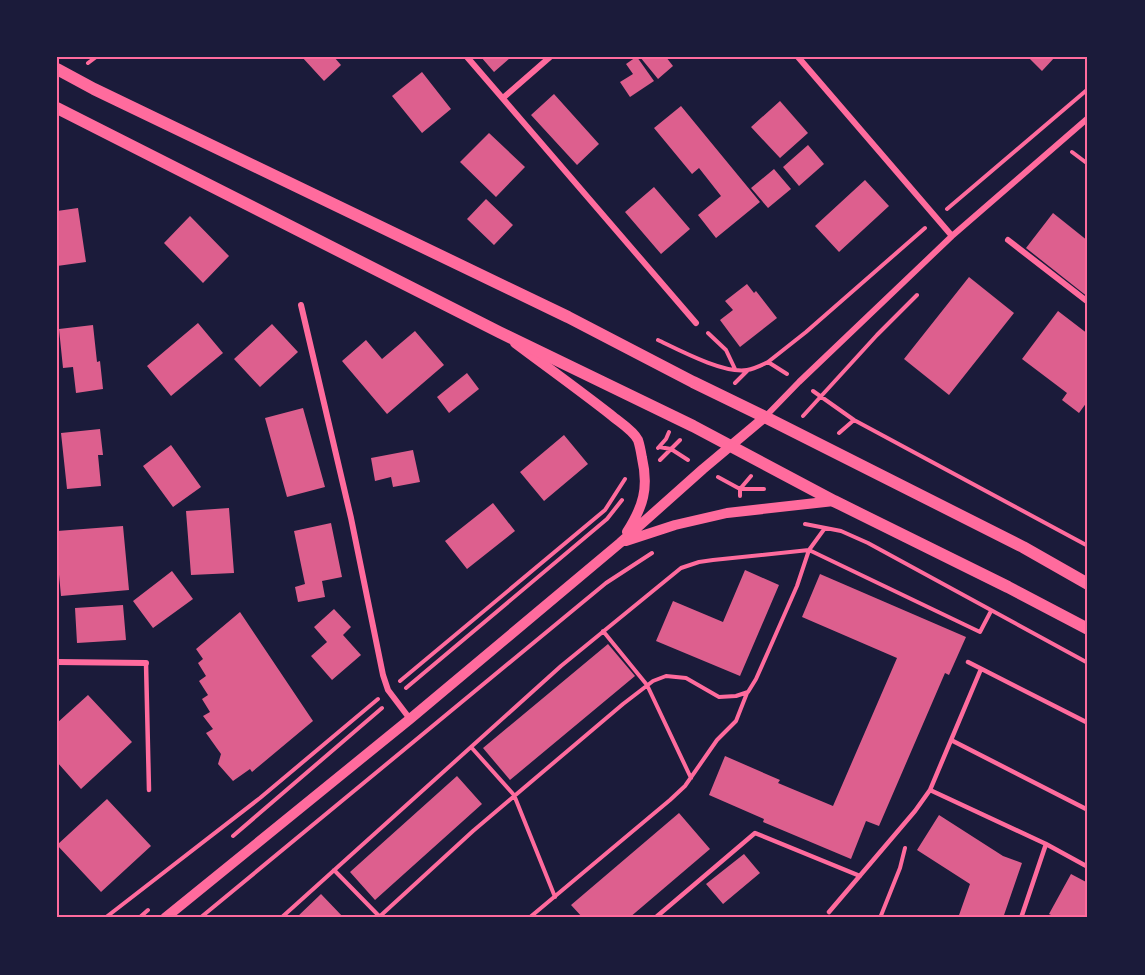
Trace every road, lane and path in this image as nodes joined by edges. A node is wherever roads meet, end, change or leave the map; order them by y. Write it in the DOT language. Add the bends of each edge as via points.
graph roads {
  1 [pos="96,57"];
  2 [pos="466,57"];
  3 [pos="550,57"];
  4 [pos="798,57"];
  5 [pos="99,68"];
  6 [pos="57,69"];
  7 [pos="503,98"];
  8 [pos="57,108"];
  9 [pos="1088,118"];
  10 [pos="1068,149"];
  11 [pos="1088,164"];
  12 [pos="952,236"];
  13 [pos="1008,240"];
  14 [pos="1088,302"];
  15 [pos="301,305"];
  16 [pos="696,323"];
  17 [pos="499,332"];
  18 [pos="658,340"];
  19 [pos="735,370"];
  20 [pos="747,370"];
  21 [pos="799,382"];
  22 [pos="722,396"];
  23 [pos="676,417"];
  24 [pos="765,417"];
  25 [pos="693,426"];
  26 [pos="731,445"];
  27 [pos="659,447"];
  28 [pos="671,449"];
  29 [pos="641,453"];
  30 [pos="703,469"];
  31 [pos="625,474"];
  32 [pos="645,474"];
  33 [pos="834,501"];
  34 [pos="742,510"];
  35 [pos="800,524"];
  36 [pos="825,528"];
  37 [pos="621,543"];
  38 [pos="1088,546"];
  39 [pos="657,549"];
  40 [pos="809,550"];
  41 [pos="1088,584"];
  42 [pos="991,611"];
  43 [pos="1088,629"];
  44 [pos="603,631"];
  45 [pos="57,662"];
  46 [pos="968,662"];
  47 [pos="146,663"];
  48 [pos="1088,663"];
  49 [pos="981,669"];
  50 [pos="647,686"];
  51 [pos="388,690"];
  52 [pos="748,692"];
  53 [pos="394,698"];
  54 [pos="410,719"];
  55 [pos="1088,723"];
  56 [pos="951,740"];
  57 [pos="471,747"];
  58 [pos="691,778"];
  59 [pos="149,790"];
  60 [pos="930,790"];
  61 [pos="514,795"];
  62 [pos="1088,810"];
  63 [pos="226,842"];
  64 [pos="1046,844"];
  65 [pos="905,848"];
  66 [pos="1088,867"];
  67 [pos="334,870"];
  68 [pos="860,876"];
  69 [pos="555,897"];
  70 [pos="157,903"];
  71 [pos="829,912"];
  72 [pos="379,917"];
  73 [pos="105,918"];
  74 [pos="139,918"];
  75 [pos="165,918"];
  76 [pos="200,918"];
  77 [pos="281,918"];
  78 [pos="530,918"];
  79 [pos="655,918"];
  80 [pos="880,918"];
  81 [pos="1021,918"];
  1 -- 5 [label="path" via="88,63"];
  2 -- 7 [label="street"];
  3 -- 7 [label="street"];
  4 -- 12 [label="street"];
  6 -- 22 [label="main road"];
  7 -- 16 [label="street"];
  8 -- 17 [label="main road"];
  9 -- 12 [label="street"];
  10 -- 11 [label="path"];
  12 -- 21 [label="street"];
  13 -- 14 [label="street"];
  15 -- 51 [label="street"];
  16 -- 19 [label="path" via="726,350"];
  17 -- 23 [label="main road"];
  17 -- 29 [label="street" via="627,429 637,439"];
  18 -- 19 [label="path" via="700,360"];
  19 -- 20 [label="path"];
  20 -- 21 [label="path" via="768,362"];
  20 -- 22 [label="path"];
  21 -- 24 [label="street"];
  21 -- 38 [label="path" via="854,420"];
  22 -- 24 [label="main road"];
  23 -- 25 [label="main road"];
  23 -- 27 [label="path"];
  24 -- 26 [label="street"];
  24 -- 41 [label="main road" via="1023,547"];
  25 -- 26 [label="main road"];
  25 -- 28 [label="path"];
  26 -- 30 [label="street"];
  26 -- 33 [label="main road"];
  27 -- 28 [label="path"];
  27 -- 29 [label="path"];
  28 -- 30 [label="path"];
  28 -- 32 [label="path"];
  29 -- 32 [label="street"];
  30 -- 34 [label="path" via="740,489"];
  30 -- 37 [label="street"];
  31 -- 51 [label="path" via="625,481 605,510"];
  32 -- 37 [label="street" via="642,505"];
  32 -- 53 [label="path" via="608,519"];
  33 -- 34 [label="street"];
  33 -- 43 [label="main road"];
  34 -- 37 [label="street" via="675,525"];
  35 -- 36 [label="path"];
  36 -- 40 [label="path"];
  36 -- 42 [label="path" via="868,543"];
  37 -- 54 [label="street"];
  39 -- 76 [label="path" via="606,583"];
  40 -- 42 [label="path" via="980,632"];
  40 -- 44 [label="path" via="713,560 681,568"];
  40 -- 52 [label="path" via="797,586"];
  42 -- 48 [label="path"];
  44 -- 50 [label="path"];
  44 -- 57 [label="path"];
  45 -- 47 [label="street"];
  46 -- 49 [label="lane"];
  47 -- 59 [label="lane"];
  49 -- 55 [label="lane"];
  49 -- 56 [label="lane"];
  50 -- 52 [label="path" via="666,676 686,678 719,697"];
  50 -- 58 [label="path"];
  50 -- 61 [label="path"];
  51 -- 53 [label="street"];
  51 -- 73 [label="path" via="260,798"];
  52 -- 58 [label="path" via="736,721 717,740"];
  53 -- 54 [label="street"];
  53 -- 63 [label="path"];
  54 -- 75 [label="street"];
  56 -- 60 [label="lane"];
  56 -- 62 [label="lane"];
  57 -- 61 [label="path"];
  57 -- 67 [label="path"];
  58 -- 69 [label="path"];
  60 -- 64 [label="lane"];
  60 -- 68 [label="lane"];
  61 -- 69 [label="path"];
  61 -- 72 [label="path"];
  64 -- 66 [label="lane"];
  64 -- 81 [label="lane"];
  65 -- 80 [label="path"];
  67 -- 72 [label="path"];
  67 -- 77 [label="path"];
  68 -- 71 [label="lane"];
  68 -- 79 [label="lane" via="756,833"];
  69 -- 78 [label="path"];
  70 -- 74 [label="path"];
}
